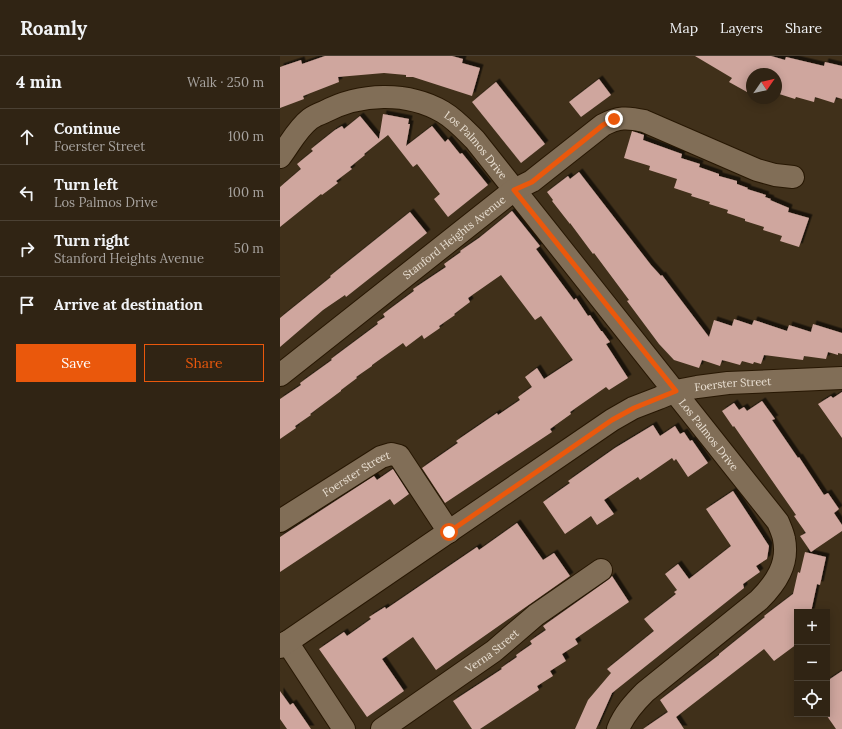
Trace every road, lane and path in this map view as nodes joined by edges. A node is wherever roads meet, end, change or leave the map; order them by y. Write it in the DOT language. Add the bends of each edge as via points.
graph roads {
  1 [pos="280,157"];
  2 [pos="793,177"];
  3 [pos="514,190"];
  4 [pos="280,375"];
  5 [pos="842,378"];
  6 [pos="676,391"];
  7 [pos="280,521"];
  8 [pos="449,532"];
  9 [pos="601,570"];
  10 [pos="284,645"];
  11 [pos="344,729"];
  12 [pos="382,729"];
  13 [pos="618,729"];
  1 -- 3 [label="street, Los Palmos Drive" via="301,128 311,119 332,108 353,100 398,97 421,102 443,112 459,124 475,140"];
  2 -- 3 [label="street, Stanford Heights Avenue" via="757,170 644,121 630,118 614,119 603,125 532,182"];
  3 -- 4 [label="street, Stanford Heights Avenue"];
  3 -- 6 [label="street, Los Palmos Drive"];
  5 -- 6 [label="street, Foerster Street" via="713,385"];
  6 -- 8 [label="street, Foerster Street" via="612,420"];
  6 -- 13 [label="street, Los Palmos Drive" via="778,522 784,539 786,557 781,573 772,587 645,692 632,705"];
  7 -- 8 [label="street, Foerster Street" via="381,457 391,454 399,456"];
  8 -- 10 [label="street, Foerster Street"];
  9 -- 12 [label="street, Verna Street" via="536,615 494,651"];
  10 -- 11 [label="street"];
}
